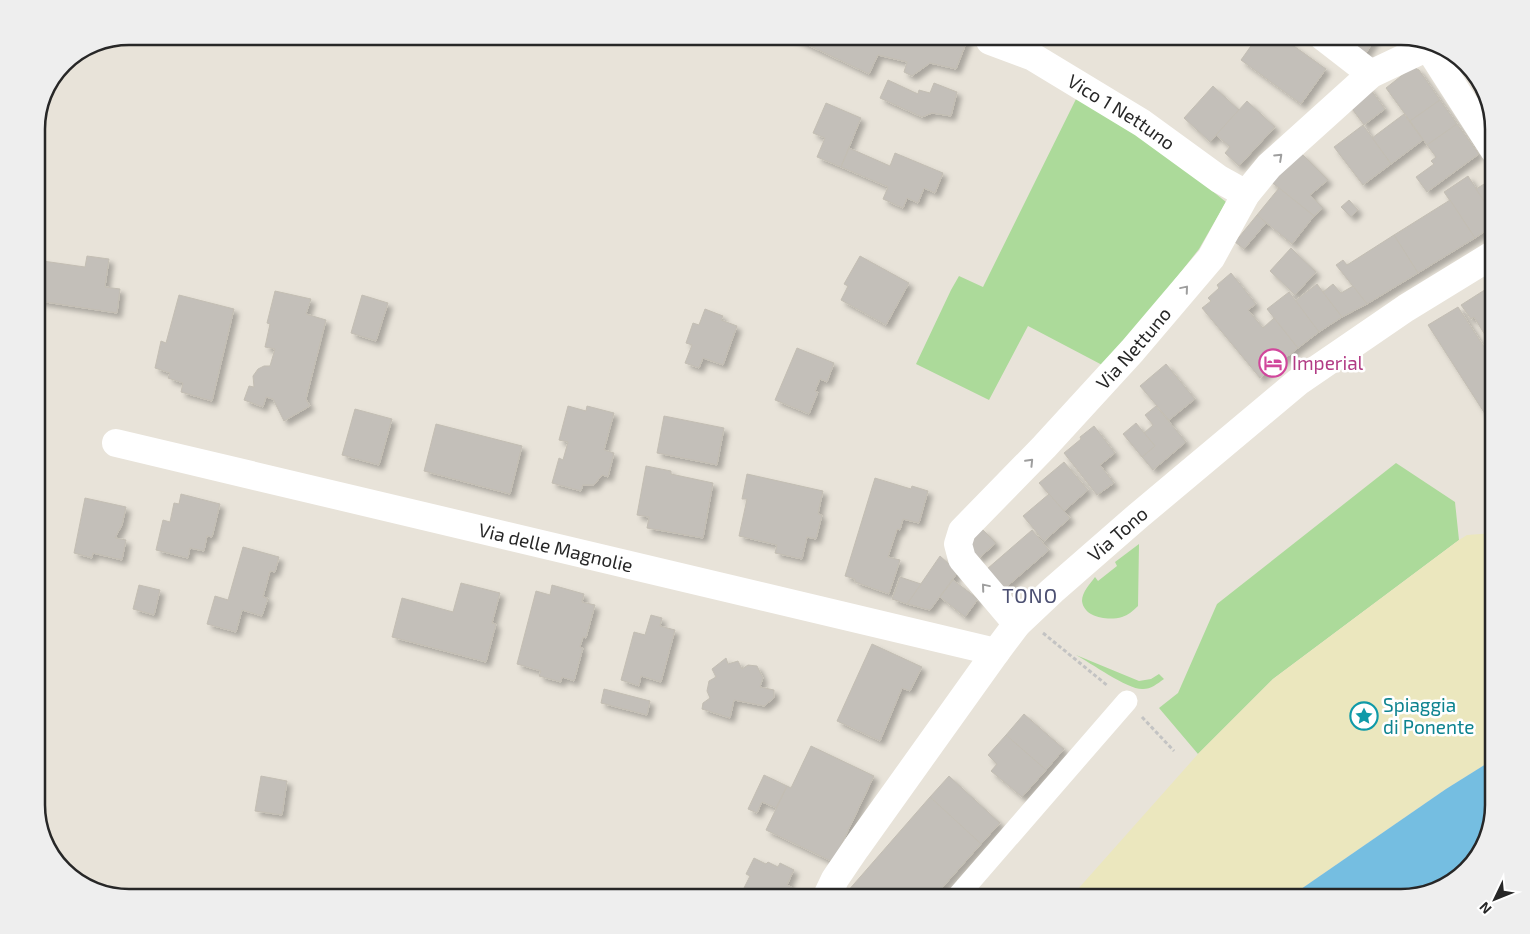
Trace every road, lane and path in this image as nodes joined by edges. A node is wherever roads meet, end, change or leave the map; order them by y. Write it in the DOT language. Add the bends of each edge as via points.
graph roads {
  1 [pos="1000,45"];
  2 [pos="1334,45"];
  3 [pos="1424,49"];
  4 [pos="1433,51"];
  5 [pos="1371,74"];
  6 [pos="1485,135"];
  7 [pos="1246,194"];
  8 [pos="1485,260"];
  9 [pos="116,443"];
  10 [pos="1020,620"];
  11 [pos="996,652"];
  12 [pos="1127,701"];
  13 [pos="1174,751"];
  14 [pos="830,889"];
  15 [pos="964,889"];
  1 -- 7 [label="street, Vico 1 Nettuno" via="1050,67 1142,123 1219,179"];
  2 -- 5 [label="street"];
  3 -- 5 [label="street, Via Nettuno"];
  4 -- 6 [label="street"];
  7 -- 5 [label="street, Via Nettuno, one-way" via="1269,166"];
  10 -- 7 [label="street, Via Nettuno, one-way" via="962,559 958,544 962,531 1132,351 1211,258"];
  8 -- 10 [label="street, Via Tono" via="1398,313 1298,382"];
  9 -- 11 [label="street, Via delle Magnolie"];
  10 -- 11 [label="street, Via Tono"];
  10 -- 12 [label="path"];
  11 -- 14 [label="street, Via Tono" via="856,848"];
  12 -- 13 [label="path"];
  12 -- 15 [label="street"];
}
